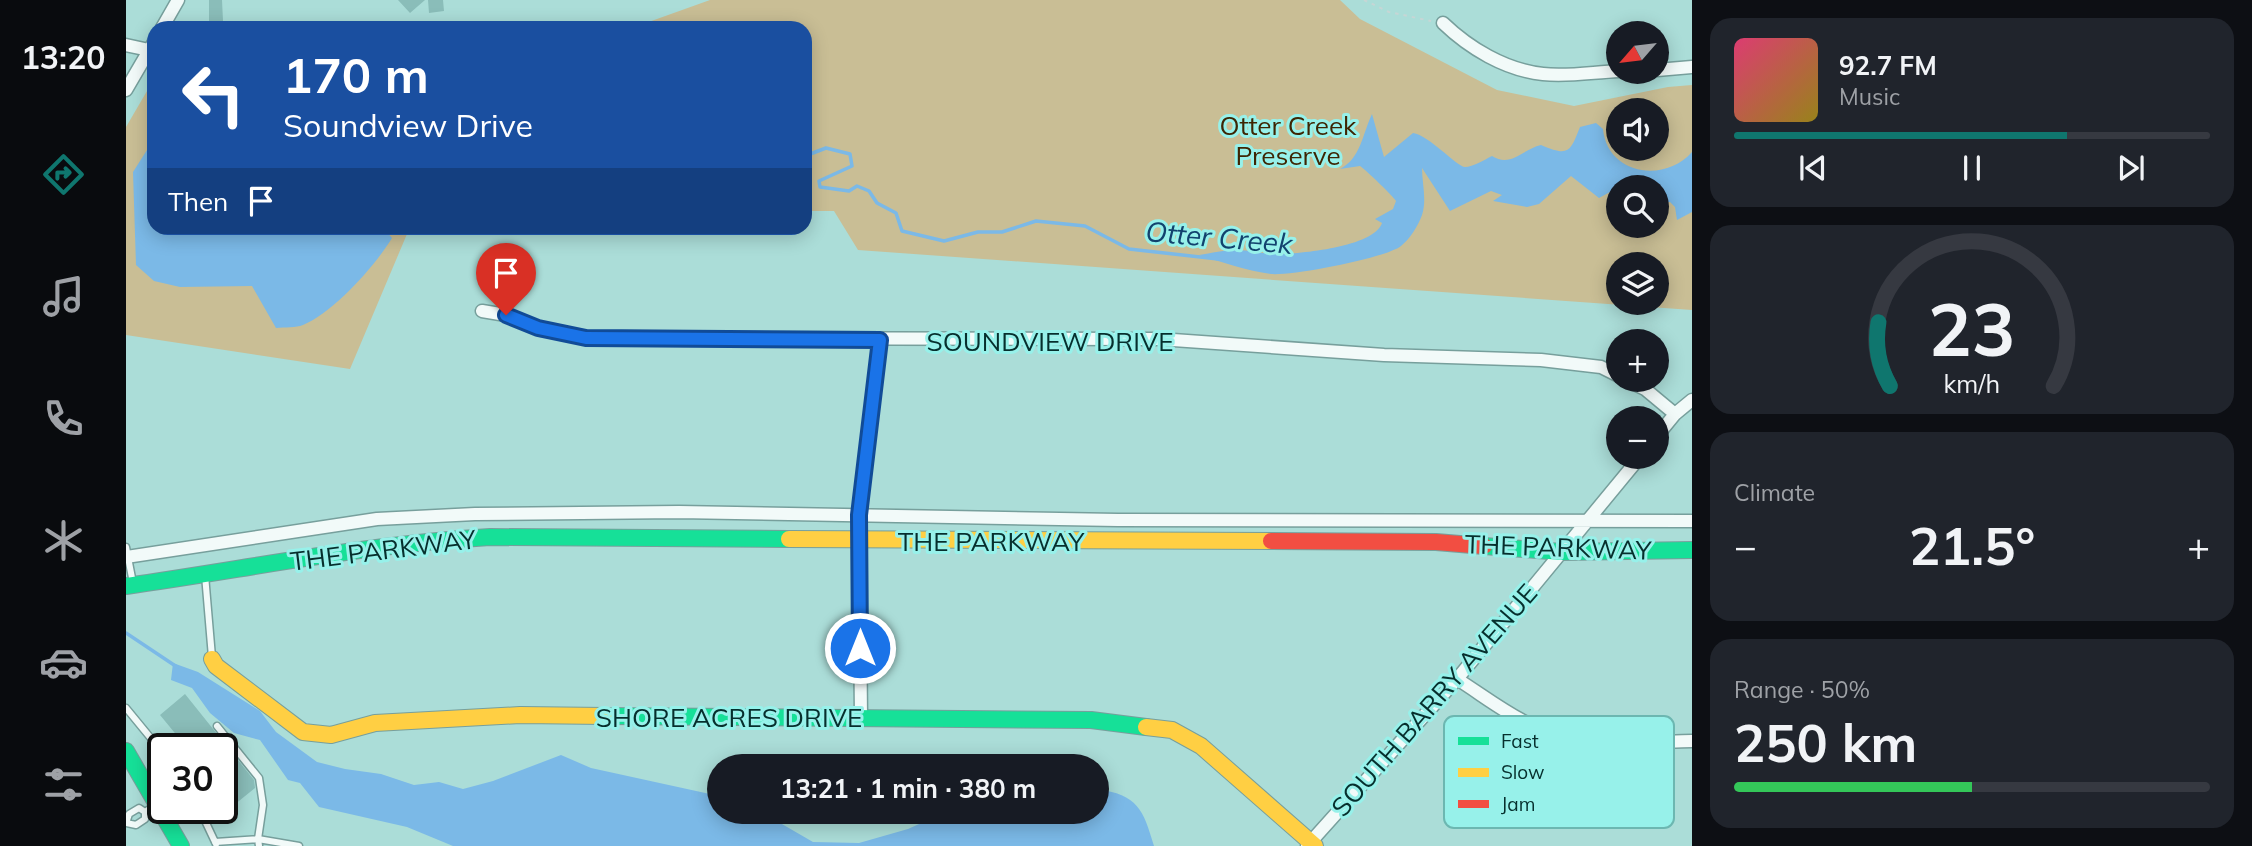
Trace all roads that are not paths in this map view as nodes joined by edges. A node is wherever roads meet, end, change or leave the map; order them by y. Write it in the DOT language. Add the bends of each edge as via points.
graph roads {
  1 [pos="178,0"];
  2 [pos="166,21"];
  3 [pos="1443,23"];
  4 [pos="126,45"];
  5 [pos="147,46"];
  6 [pos="147,54"];
  7 [pos="1692,67"];
  8 [pos="1670,69"];
  9 [pos="1606,72"];
  10 [pos="126,90"];
  11 [pos="482,311"];
  12 [pos="880,340"];
  13 [pos="1606,370"];
  14 [pos="1649,392"];
  15 [pos="1692,400"];
  16 [pos="1675,414"];
  17 [pos="1669,421"];
  18 [pos="1630,469"];
  19 [pos="859,515"];
  20 [pos="1590,519"];
  21 [pos="1128,520"];
  22 [pos="1158,520"];
  23 [pos="1692,521"];
  24 [pos="860,540"];
  25 [pos="1126,542"];
  26 [pos="1156,542"];
  27 [pos="1692,550"];
  28 [pos="1562,552"];
  29 [pos="127,553"];
  30 [pos="205,575"];
  31 [pos="130,586"];
  32 [pos="212,659"];
  33 [pos="1457,679"];
  34 [pos="126,708"];
  35 [pos="1517,716"];
  36 [pos="861,718"];
  37 [pos="217,726"];
  38 [pos="147,734"];
  39 [pos="1674,741"];
  40 [pos="1692,741"];
  41 [pos="126,751"];
  42 [pos="147,797"];
  43 [pos="147,816"];
  44 [pos="126,823"];
  45 [pos="164,824"];
  46 [pos="207,824"];
  47 [pos="259,843"];
  48 [pos="216,844"];
  49 [pos="1311,845"];
  50 [pos="181,846"];
  51 [pos="299,846"];
  1 -- 2 [label="street"];
  3 -- 9 [label="street" via="1463,42 1496,60 1542,74"];
  4 -- 5 [label="street"];
  6 -- 10 [label="street"];
  7 -- 8 [label="street"];
  11 -- 12 [label="street, SOUNDVIEW DRIVE" via="586,338"];
  12 -- 13 [label="street, SOUNDVIEW DRIVE" via="1159,340 1541,360"];
  12 -- 19 [label="street"];
  14 -- 16 [label="street"];
  15 -- 16 [label="street"];
  16 -- 17 [label="street"];
  18 -- 20 [label="street, SOUTH BARRY AVENUE"];
  19 -- 21 [label="street, THE PARKWAY"];
  19 -- 24 [label="street"];
  19 -- 29 [label="street, THE PARKWAY" via="679,512 377,519"];
  20 -- 22 [label="street, THE PARKWAY"];
  20 -- 23 [label="street, THE PARKWAY"];
  20 -- 28 [label="street, SOUTH BARRY AVENUE"];
  21 -- 22 [label="street, THE PARKWAY"];
  21 -- 25 [label="street"];
  22 -- 26 [label="street"];
  24 -- 25 [label="street, THE PARKWAY"];
  24 -- 30 [label="street, THE PARKWAY" via="433,539"];
  24 -- 36 [label="street"];
  25 -- 26 [label="street, THE PARKWAY"];
  26 -- 28 [label="street, THE PARKWAY" via="1436,542"];
  27 -- 28 [label="street, THE PARKWAY"];
  28 -- 33 [label="street, SOUTH BARRY AVENUE"];
  29 -- 31 [label="lane"];
  30 -- 31 [label="street, THE PARKWAY"];
  30 -- 32 [label="lane, SHORE ACRES DRIVE"];
  32 -- 36 [label="street, SHORE ACRES DRIVE" via="303,732 331,735 375,723 439,718"];
  33 -- 35 [label="street"];
  33 -- 49 [label="street, SOUTH BARRY AVENUE"];
  34 -- 38 [label="lane"];
  36 -- 49 [label="street, SHORE ACRES DRIVE" via="1091,720 1172,730 1201,746"];
  37 -- 47 [label="lane" via="259,778 263,804"];
  39 -- 40 [label="street"];
  41 -- 42 [label="street"];
  43 -- 44 [label="lane" via="136,825"];
  45 -- 50 [label="street"];
  46 -- 48 [label="lane"];
  47 -- 48 [label="lane"];
  47 -- 51 [label="lane"];
}
